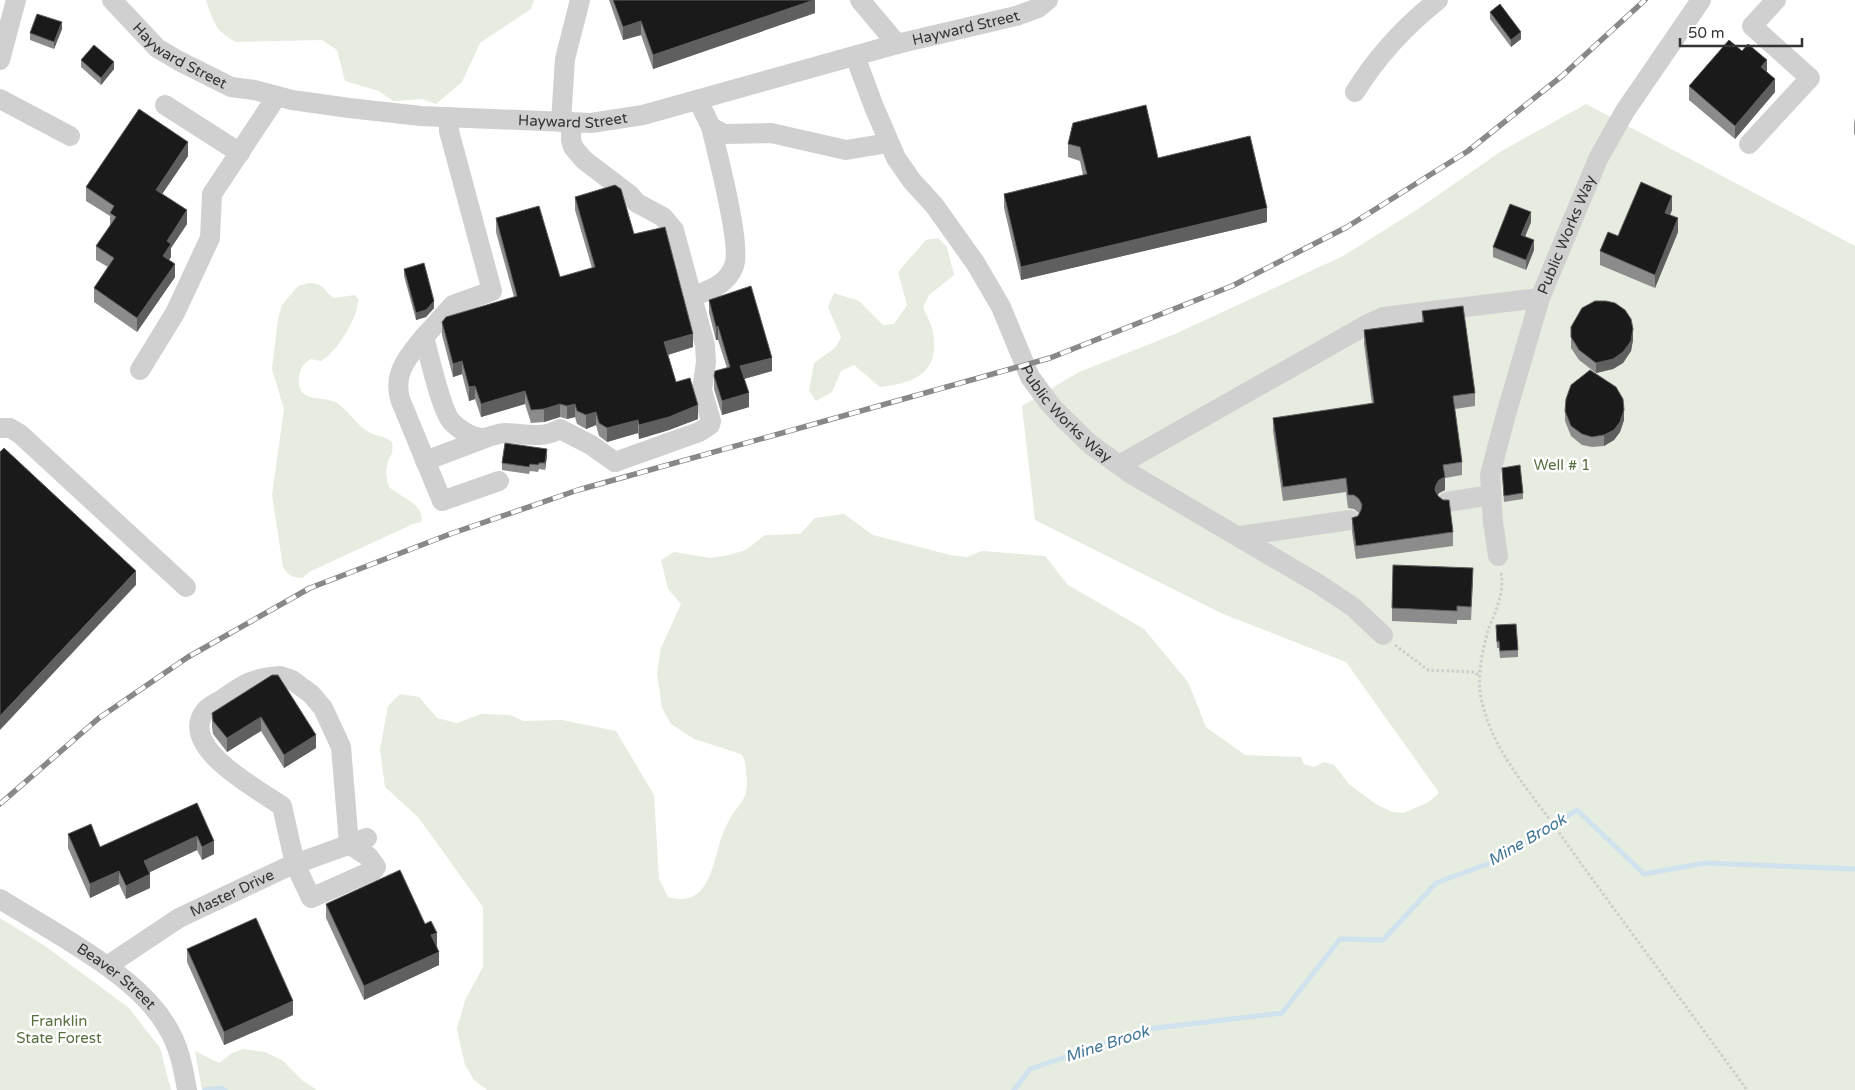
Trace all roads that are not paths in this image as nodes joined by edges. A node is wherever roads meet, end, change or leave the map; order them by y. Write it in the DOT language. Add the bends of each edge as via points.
graph roads {
  1 [pos="16,0"];
  2 [pos="112,0"];
  3 [pos="580,0"];
  4 [pos="860,0"];
  5 [pos="1048,0"];
  6 [pos="1438,0"];
  7 [pos="1701,0"];
  8 [pos="1776,0"];
  9 [pos="897,44"];
  10 [pos="856,56"];
  11 [pos="0,60"];
  12 [pos="1355,92"];
  13 [pos="277,96"];
  14 [pos="0,99"];
  15 [pos="698,100"];
  16 [pos="165,105"];
  17 [pos="450,117"];
  18 [pos="566,122"];
  19 [pos="711,126"];
  20 [pos="70,136"];
  21 [pos="888,144"];
  22 [pos="1749,144"];
  23 [pos="240,153"];
  24 [pos="692,297"];
  25 [pos="1540,298"];
  26 [pos="424,337"];
  27 [pos="140,370"];
  28 [pos="0,428"];
  29 [pos="486,438"];
  30 [pos="425,461"];
  31 [pos="1119,466"];
  32 [pos="499,481"];
  33 [pos="1491,495"];
  34 [pos="1447,502"];
  35 [pos="1350,520"];
  36 [pos="1240,536"];
  37 [pos="1498,556"];
  38 [pos="186,587"];
  39 [pos="1383,635"];
  40 [pos="358,841"];
  41 [pos="295,864"];
  42 [pos="0,899"];
  43 [pos="107,966"];
  44 [pos="187,1085"];
  1 -- 11 [label="street"];
  2 -- 13 [label="street, Hayward Street" via="157,48 179,62 231,87"];
  3 -- 18 [label="street" via="565,59"];
  4 -- 9 [label="street"];
  5 -- 9 [label="street, Hayward Street" via="1027,12"];
  6 -- 12 [label="street" via="1407,25 1370,68"];
  7 -- 25 [label="street, Public Works Way" via="1625,111 1598,159"];
  8 -- 22 [label="street" via="1752,26 1810,78"];
  9 -- 10 [label="street, Hayward Street"];
  10 -- 15 [label="street, Hayward Street"];
  10 -- 21 [label="street, Public Works Way"];
  13 -- 17 [label="street, Hayward Street" via="349,108"];
  13 -- 23 [label="street"];
  14 -- 20 [label="street"];
  15 -- 18 [label="street, Hayward Street" via="614,121"];
  15 -- 19 [label="street"];
  16 -- 23 [label="street"];
  17 -- 18 [label="street, Hayward Street"];
  17 -- 26 [label="street" via="449,131 492,291 454,305"];
  18 -- 24 [label="street" via="573,146 584,160 637,203 670,224"];
  19 -- 21 [label="street" via="724,134 771,134 846,150"];
  19 -- 24 [label="street" via="730,214 735,265 715,288"];
  21 -- 31 [label="street, Public Works Way" via="905,172 934,205 976,264 1001,307 1036,385 1075,430"];
  23 -- 27 [label="street" via="212,194 210,238 175,313"];
  24 -- 29 [label="street" via="705,345 702,390 711,421 707,428 614,462 591,445 560,429 539,436 506,433"];
  25 -- 31 [label="street" via="1383,318"];
  25 -- 33 [label="street, Public Works Way" via="1492,465"];
  26 -- 29 [label="street" via="450,420 468,433"];
  26 -- 30 [label="street" via="411,353 397,381 400,399"];
  28 -- 38 [label="street" via="10,428 20,434"];
  29 -- 30 [label="street"];
  30 -- 32 [label="street" via="442,501"];
  31 -- 36 [label="street, Public Works Way"];
  33 -- 34 [label="street"];
  33 -- 37 [label="street, Public Works Way"];
  35 -- 36 [label="street"];
  36 -- 39 [label="street, Public Works Way" via="1340,598"];
  40 -- 41 [label="street, Master Drive"];
  40 -- 41 [label="street" via="376,867 374,870 311,898"];
  40 -- 41 [label="street" via="342,747 322,708 311,694 292,680 280,676 248,682 207,709 202,717 202,739 221,764 282,806"];
  41 -- 43 [label="street, Master Drive" via="179,918"];
  42 -- 43 [label="street, Beaver Street"];
  43 -- 44 [label="street, Beaver Street" via="148,1001 166,1024 179,1052"];
}
